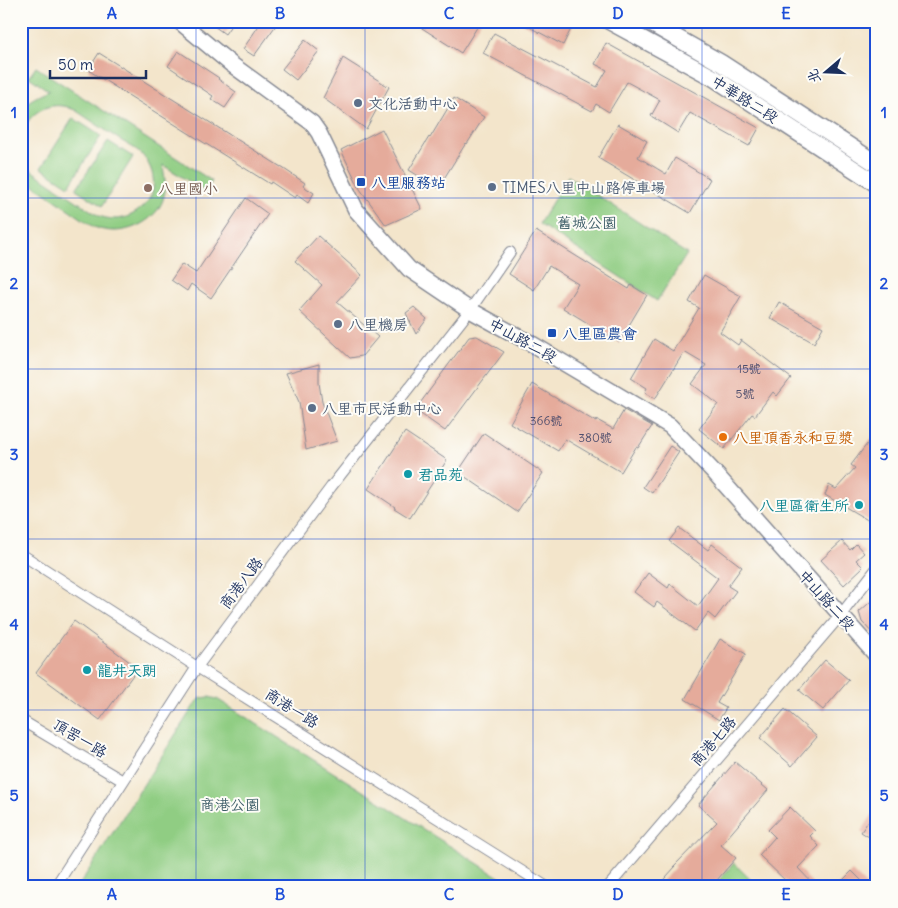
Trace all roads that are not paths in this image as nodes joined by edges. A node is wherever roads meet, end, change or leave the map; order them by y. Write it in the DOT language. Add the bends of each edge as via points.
graph roads {
  1 [pos="179,21"];
  2 [pos="609,21"];
  3 [pos="647,21"];
  4 [pos="877,164"];
  5 [pos="877,184"];
  6 [pos="510,252"];
  7 [pos="470,310"];
  8 [pos="21,554"];
  9 [pos="877,568"];
  10 [pos="840,616"];
  11 [pos="877,656"];
  12 [pos="197,666"];
  13 [pos="21,720"];
  14 [pos="123,781"];
  15 [pos="55,887"];
  16 [pos="547,887"];
  17 [pos="608,887"];
  1 -- 7 [label="main road, 中山路二段" via="312,123 356,210 409,269"];
  2 -- 5 [label="main road, 中華路二段" via="714,78"];
  3 -- 4 [label="main road, 中華路二段" via="721,63"];
  6 -- 7 [label="street, 商港八路"];
  7 -- 10 [label="main road, 中山路二段" via="670,426"];
  7 -- 12 [label="street, 商港八路" via="331,487"];
  8 -- 12 [label="street, 商港一路"];
  9 -- 10 [label="street, 商港七路"];
  10 -- 11 [label="main road, 中山路二段"];
  10 -- 17 [label="street, 商港七路"];
  12 -- 14 [label="street, 商港八路"];
  12 -- 16 [label="street, 商港一路"];
  13 -- 14 [label="street, 頂罟一路"];
  14 -- 15 [label="street, 商港八路"];
}
